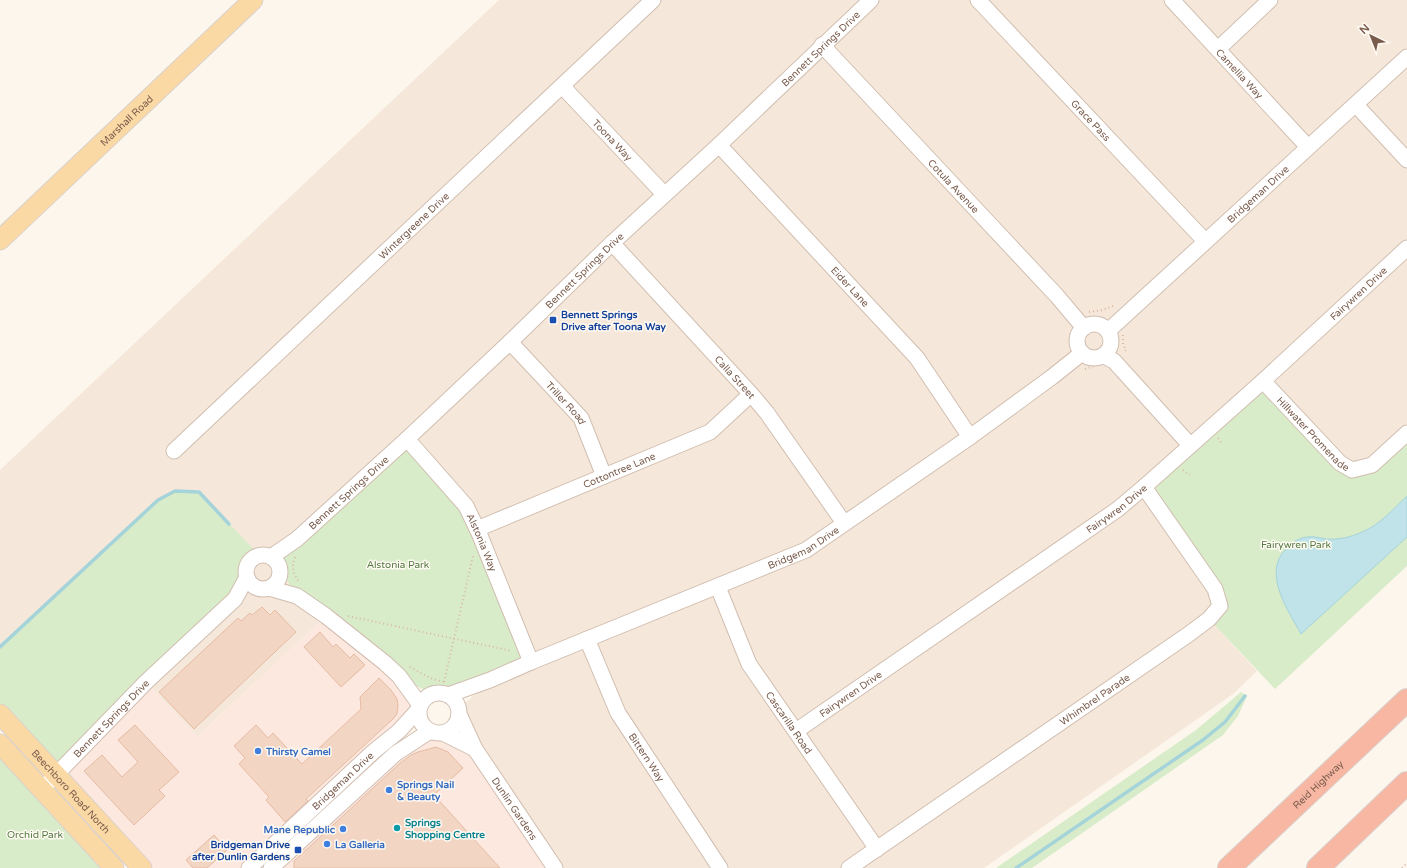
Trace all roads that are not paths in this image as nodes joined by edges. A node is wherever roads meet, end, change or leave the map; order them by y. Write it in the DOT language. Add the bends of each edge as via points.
graph roads {
  1 [pos="253,0"];
  2 [pos="653,0"];
  3 [pos="871,0"];
  4 [pos="978,0"];
  5 [pos="1172,0"];
  6 [pos="1270,0"];
  7 [pos="822,45"];
  8 [pos="1218,49"];
  9 [pos="1407,58"];
  10 [pos="562,86"];
  11 [pos="1356,105"];
  12 [pos="719,145"];
  13 [pos="1308,147"];
  14 [pos="1407,160"];
  15 [pos="664,194"];
  16 [pos="0,240"];
  17 [pos="1205,242"];
  18 [pos="612,243"];
  19 [pos="1407,248"];
  20 [pos="1084,328"];
  21 [pos="1108,331"];
  22 [pos="510,342"];
  23 [pos="1082,353"];
  24 [pos="1102,361"];
  25 [pos="1263,381"];
  26 [pos="751,394"];
  27 [pos="1407,433"];
  28 [pos="970,436"];
  29 [pos="407,439"];
  30 [pos="1190,445"];
  31 [pos="174,451"];
  32 [pos="604,476"];
  33 [pos="1144,487"];
  34 [pos="844,523"];
  35 [pos="478,531"];
  36 [pos="276,564"];
  37 [pos="247,577"];
  38 [pos="718,586"];
  39 [pos="264,588"];
  40 [pos="299,591"];
  41 [pos="235,599"];
  42 [pos="587,640"];
  43 [pos="531,662"];
  44 [pos="404,671"];
  45 [pos="490,680"];
  46 [pos="447,686"];
  47 [pos="431,694"];
  48 [pos="1407,700"];
  49 [pos="419,707"];
  50 [pos="459,712"];
  51 [pos="0,714"];
  52 [pos="796,731"];
  53 [pos="436,732"];
  54 [pos="0,744"];
  55 [pos="475,750"];
  56 [pos="56,774"];
  57 [pos="1407,784"];
  58 [pos="42,791"];
  59 [pos="877,849"];
  60 [pos="114,868"];
  61 [pos="142,868"];
  62 [pos="249,868"];
  63 [pos="271,868"];
  64 [pos="554,868"];
  65 [pos="720,868"];
  66 [pos="849,868"];
  67 [pos="1229,868"];
  68 [pos="1318,868"];
  1 -- 16 [label="main road, Marshall Road"];
  2 -- 10 [label="street, Wintergreene Drive"];
  3 -- 7 [label="street, Bennett Springs Drive"];
  4 -- 17 [label="street, Grace Pass"];
  5 -- 8 [label="street, Camellia Way"];
  6 -- 8 [label="street"];
  7 -- 12 [label="street, Bennett Springs Drive"];
  7 -- 20 [label="street, Cotula Avenue" via="1058,296"];
  8 -- 13 [label="street, Camellia Way"];
  9 -- 11 [label="street, Bridgeman Drive"];
  10 -- 15 [label="street, Toona Way"];
  10 -- 31 [label="street, Wintergreene Drive"];
  11 -- 13 [label="street, Bridgeman Drive"];
  11 -- 14 [label="street"];
  12 -- 15 [label="street, Bennett Springs Drive"];
  12 -- 28 [label="street, Eider Lane" via="917,358"];
  13 -- 17 [label="street, Bridgeman Drive"];
  15 -- 18 [label="street, Bennett Springs Drive"];
  17 -- 21 [label="street, Bridgeman Drive"];
  18 -- 22 [label="street, Bennett Springs Drive"];
  18 -- 26 [label="street, Calla Street"];
  19 -- 25 [label="street, Fairywren Drive"];
  20 -- 21 [label="street" via="1094,324"];
  20 -- 23 [label="street" via="1078,337"];
  21 -- 24 [label="street" via="1111,344"];
  22 -- 29 [label="street, Bennett Springs Drive"];
  22 -- 32 [label="street, Triller Road" via="580,418"];
  23 -- 24 [label="street" via="1086,357"];
  23 -- 28 [label="street, Bridgeman Drive"];
  24 -- 30 [label="street" via="1114,361"];
  25 -- 27 [label="street, Hillwater Promenade" via="1340,463 1352,470 1372,465"];
  25 -- 30 [label="street, Fairywren Drive"];
  26 -- 32 [label="street, Cottontree Lane" via="710,432"];
  26 -- 34 [label="street, Calla Street"];
  28 -- 34 [label="street, Bridgeman Drive"];
  29 -- 35 [label="street, Alstonia Way" via="466,506"];
  29 -- 36 [label="street, Bennett Springs Drive"];
  30 -- 33 [label="street, Fairywren Drive"];
  32 -- 35 [label="street, Cottontree Lane"];
  33 -- 52 [label="street, Fairywren Drive" via="1112,513"];
  33 -- 59 [label="street, Whimbrel Parade" via="1215,589 1220,606 1209,619 1189,634"];
  34 -- 38 [label="street, Bridgeman Drive" via="806,550"];
  35 -- 43 [label="street, Alstonia Way"];
  36 -- 37 [label="street" via="260,556 250,561"];
  36 -- 39 [label="street" via="278,581"];
  36 -- 40 [label="street"];
  37 -- 39 [label="street" via="253,586"];
  37 -- 41 [label="street, Bennett Springs Drive"];
  38 -- 42 [label="street, Bridgeman Drive"];
  38 -- 52 [label="street, Cascarilla Road" via="749,664"];
  39 -- 40 [label="street"];
  39 -- 41 [label="street, Bennett Springs Drive"];
  40 -- 44 [label="street" via="385,663"];
  41 -- 56 [label="street, Bennett Springs Drive" via="146,682"];
  42 -- 43 [label="street, Bridgeman Drive"];
  42 -- 65 [label="street, Bittern Way" via="618,713"];
  43 -- 45 [label="street, Bridgeman Drive"];
  44 -- 47 [label="street"];
  44 -- 49 [label="street"];
  45 -- 46 [label="street, Bridgeman Drive"];
  45 -- 50 [label="street, Bridgeman Drive"];
  46 -- 47 [label="street"];
  46 -- 50 [label="street"];
  47 -- 49 [label="street"];
  48 -- 67 [label="highway, Reid Highway"];
  49 -- 53 [label="street" via="420,723 424,728"];
  49 -- 62 [label="street, Bridgeman Drive" via="399,731 373,752"];
  50 -- 53 [label="street" via="455,726 450,730"];
  50 -- 55 [label="street, Dunlin Gardens"];
  51 -- 56 [label="main road, Beechboro Road North"];
  52 -- 59 [label="street, Cascarilla Road"];
  53 -- 55 [label="street, Dunlin Gardens"];
  53 -- 63 [label="street, Bridgeman Drive" via="395,754"];
  54 -- 58 [label="main road, Beechboro Road North"];
  55 -- 64 [label="street, Dunlin Gardens"];
  56 -- 58 [label="street, Bennett Springs Drive"];
  56 -- 61 [label="main road, Beechboro Road North"];
  57 -- 68 [label="highway"];
  58 -- 60 [label="main road, Beechboro Road North"];
  59 -- 66 [label="street, Whimbrel Parade"];
}
